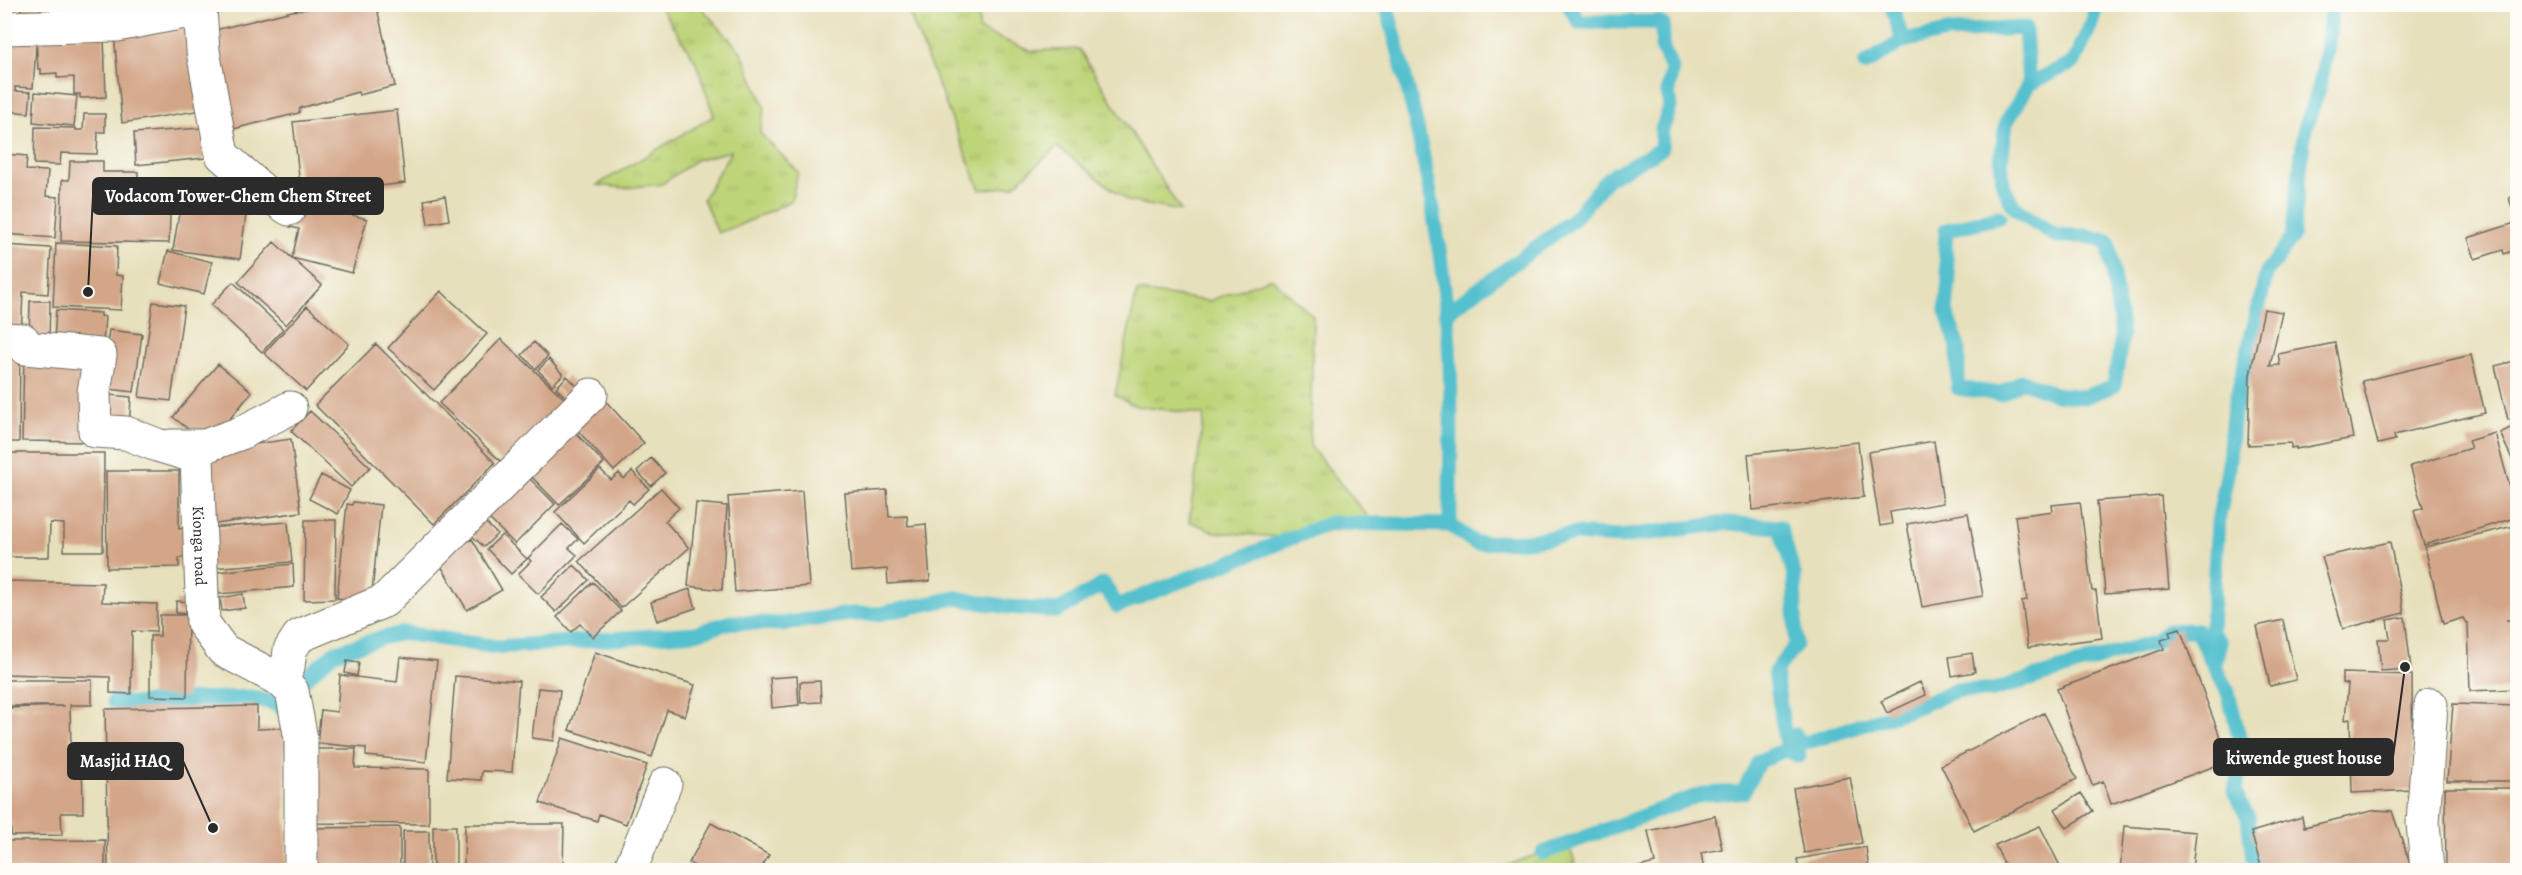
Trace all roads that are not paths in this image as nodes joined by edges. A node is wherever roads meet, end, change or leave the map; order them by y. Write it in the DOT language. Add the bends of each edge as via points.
graph roads {
  1 [pos="202,7"];
  2 [pos="4,28"];
  3 [pos="289,208"];
  4 [pos="4,339"];
  5 [pos="591,394"];
  6 [pos="290,408"];
  7 [pos="157,446"];
  8 [pos="279,680"];
  9 [pos="2431,705"];
  10 [pos="665,784"];
  11 [pos="301,870"];
  12 [pos="630,870"];
  13 [pos="2427,870"];
  1 -- 2 [label="street" via="117,25"];
  1 -- 3 [label="street" via="203,51 222,155"];
  4 -- 7 [label="street, Kionga road" via="23,340 25,348 100,355 94,392 95,431 126,433"];
  5 -- 8 [label="street" via="384,601 299,636"];
  6 -- 7 [label="street" via="205,446"];
  7 -- 8 [label="street, Kionga road" via="197,457 202,623 223,650"];
  8 -- 11 [label="street, Kionga road" via="292,691 301,739"];
  9 -- 13 [label="street" via="2423,823"];
  10 -- 12 [label="street"];
}
